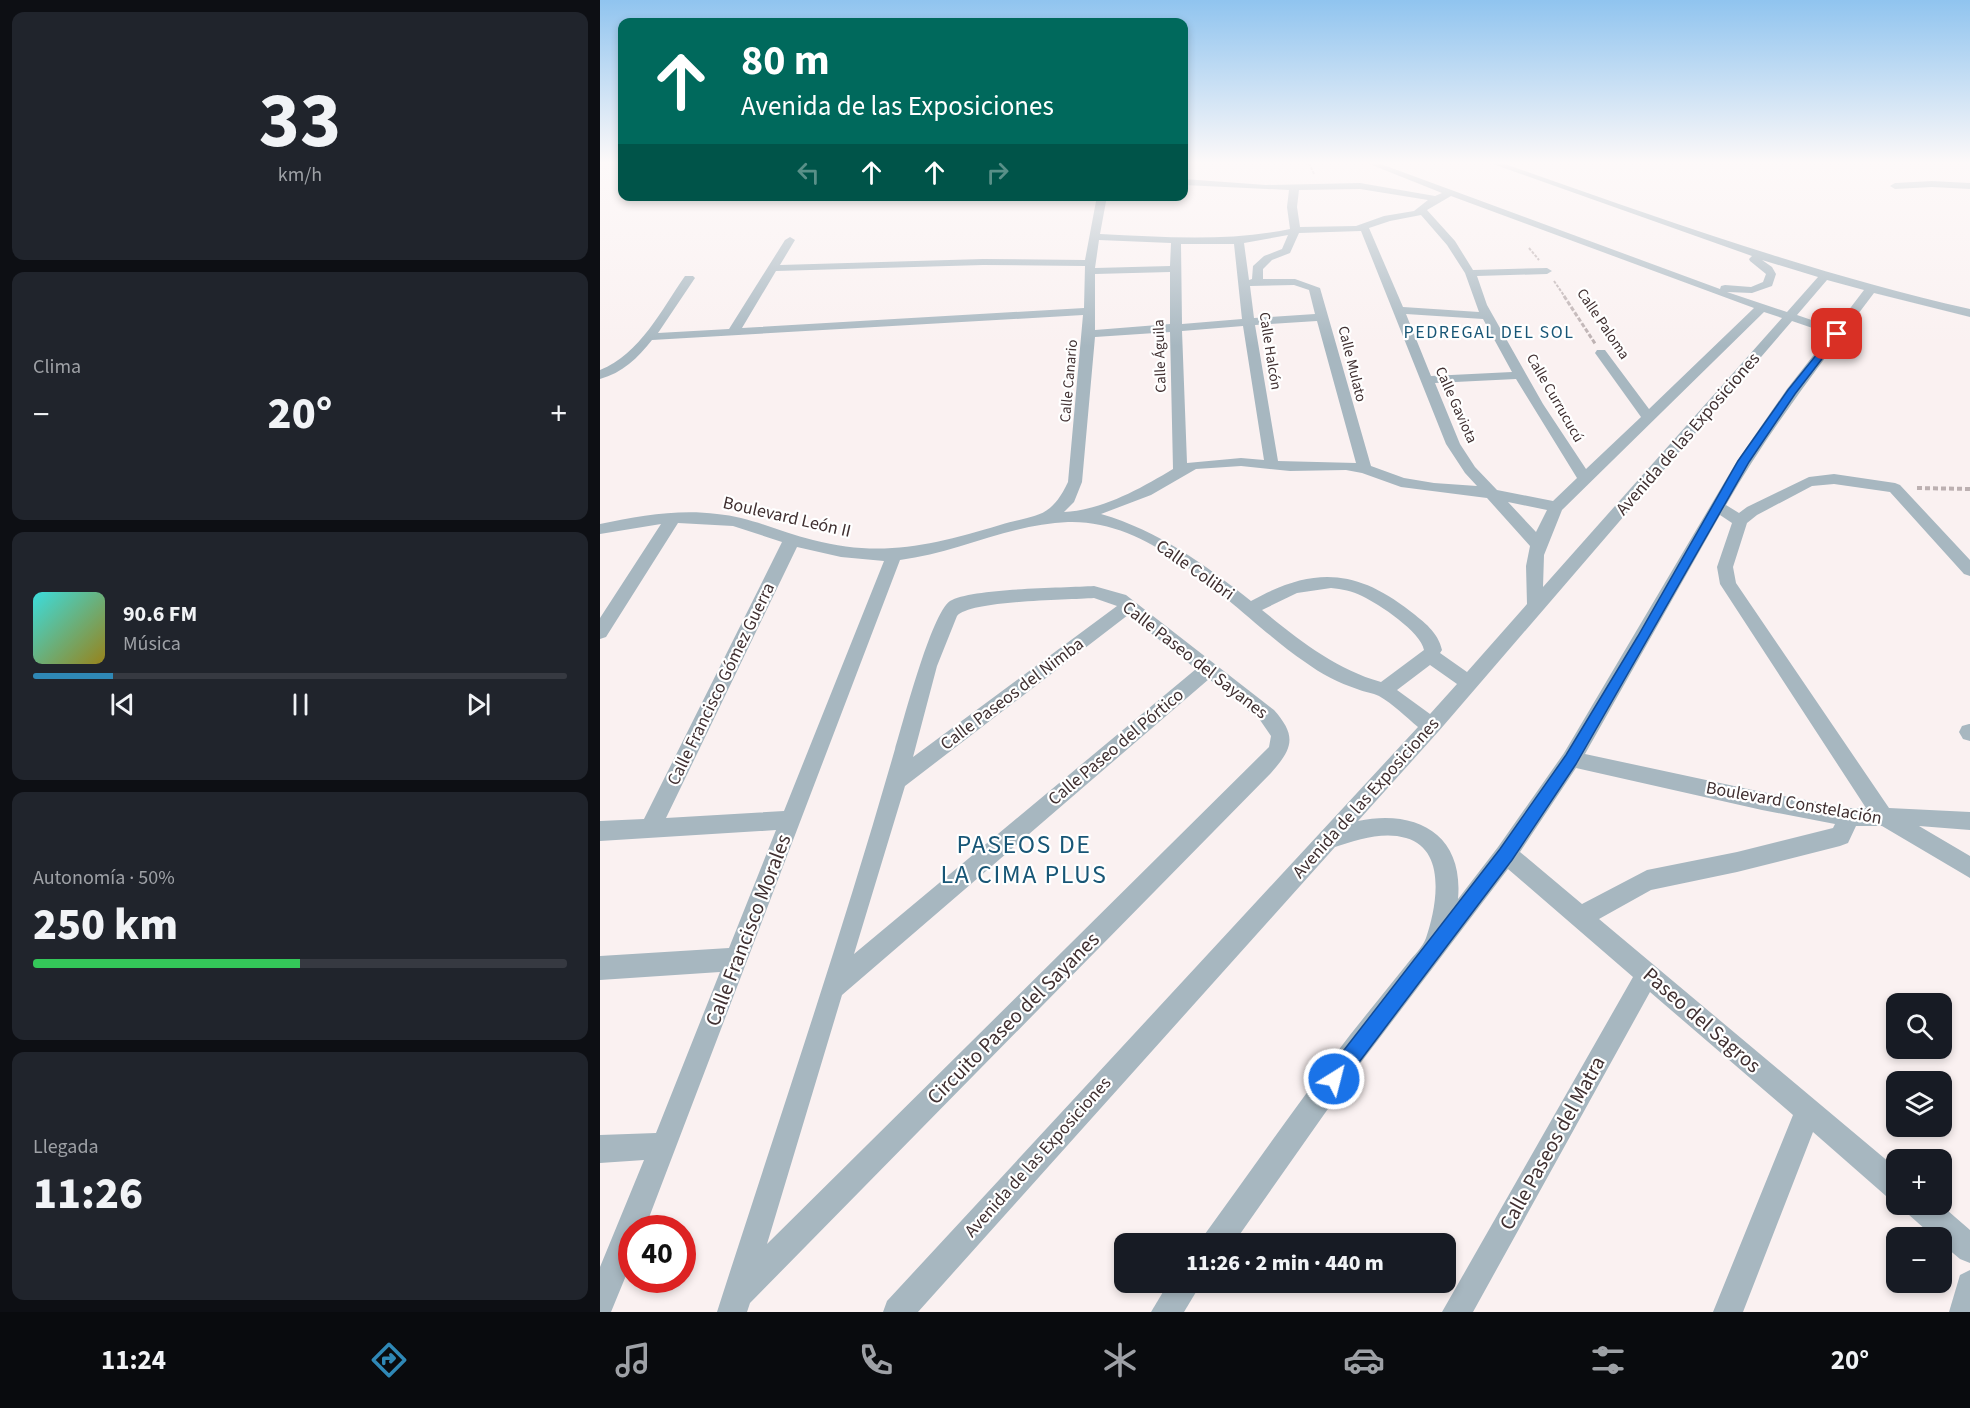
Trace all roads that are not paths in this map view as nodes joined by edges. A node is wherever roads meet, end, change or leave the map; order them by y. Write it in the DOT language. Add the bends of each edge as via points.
graph roads {
  1 [pos="1097,224"];
  2 [pos="1294,224"];
  3 [pos="1371,224"];
  4 [pos="1435,224"];
  5 [pos="1537,224"];
  6 [pos="1667,224"];
  7 [pos="1364,227"];
  8 [pos="1295,231"];
  9 [pos="1095,237"];
  10 [pos="1140,238"];
  11 [pos="790,240"];
  12 [pos="1176,240"];
  13 [pos="1239,241"];
  14 [pos="1210,242"];
  15 [pos="1736,249"];
  16 [pos="1133,260"];
  17 [pos="1176,264"];
  18 [pos="1090,267"];
  19 [pos="773,268"];
  20 [pos="1547,271"];
  21 [pos="1470,273"];
  22 [pos="1825,276"];
  23 [pos="689,278"];
  24 [pos="1258,282"];
  25 [pos="1244,283"];
  26 [pos="1697,285"];
  27 [pos="1872,289"];
  28 [pos="1850,302"];
  29 [pos="1762,307"];
  30 [pos="1398,310"];
  31 [pos="1090,311"];
  32 [pos="1970,313"];
  33 [pos="1487,316"];
  34 [pos="1322,317"];
  35 [pos="1791,317"];
  36 [pos="1248,322"];
  37 [pos="1176,327"];
  38 [pos="733,332"];
  39 [pos="1838,333"];
  40 [pos="1089,334"];
  41 [pos="648,337"];
  42 [pos="1601,353"];
  43 [pos="600,375"];
  44 [pos="1521,375"];
  45 [pos="1426,380"];
  46 [pos="1648,418"];
  47 [pos="1272,465"];
  48 [pos="1365,469"];
  49 [pos="1180,471"];
  50 [pos="1585,478"];
  51 [pos="1493,495"];
  52 [pos="1556,507"];
  53 [pos="1718,507"];
  54 [pos="1082,515"];
  55 [pos="674,517"];
  56 [pos="1048,519"];
  57 [pos="1740,521"];
  58 [pos="600,529"];
  59 [pos="791,540"];
  60 [pos="1537,543"];
  61 [pos="894,555"];
  62 [pos="1970,570"];
  63 [pos="955,606"];
  64 [pos="1128,606"];
  65 [pos="1536,607"];
  66 [pos="1250,609"];
  67 [pos="600,632"];
  68 [pos="1430,655"];
  69 [pos="1208,669"];
  70 [pos="1469,683"];
  71 [pos="1384,690"];
  72 [pos="1431,726"];
  73 [pos="1283,739"];
  74 [pos="1571,759"];
  75 [pos="896,781"];
  76 [pos="1883,816"];
  77 [pos="1850,817"];
  78 [pos="791,820"];
  79 [pos="1970,821"];
  80 [pos="650,828"];
  81 [pos="600,831"];
  82 [pos="1328,839"];
  83 [pos="1506,854"];
  84 [pos="1970,868"];
  85 [pos="1581,917"];
  86 [pos="1435,945"];
  87 [pos="737,959"];
  88 [pos="600,968"];
  89 [pos="1647,973"];
  90 [pos="832,988"];
  91 [pos="1808,1111"];
  92 [pos="664,1146"];
  93 [pos="600,1149"];
  94 [pos="1886,1177"];
  95 [pos="1931,1215"];
  96 [pos="1223,1233"];
  97 [pos="1970,1249"];
  98 [pos="1970,1285"];
  99 [pos="1179,1293"];
  100 [pos="735,1303"];
  101 [pos="600,1304"];
  102 [pos="898,1312"];
  103 [pos="1166,1312"];
  104 [pos="1456,1312"];
  105 [pos="1728,1312"];
  106 [pos="1964,1312"];
  1 -- 9 [label="street, Calle Canario"];
  2 -- 8 [label="street"];
  3 -- 7 [label="street"];
  4 -- 21 [label="street, Calle Currucucú"];
  5 -- 26 [label="street"];
  6 -- 15 [label="street"];
  7 -- 8 [label="street"];
  7 -- 30 [label="street, Calle Gaviota"];
  8 -- 13 [label="street"];
  8 -- 24 [label="street" via="1286,251 1268,258 1257,268"];
  9 -- 10 [label="street"];
  9 -- 18 [label="street, Calle Canario"];
  10 -- 12 [label="street"];
  10 -- 16 [label="street"];
  11 -- 19 [label="street"];
  12 -- 14 [label="street"];
  12 -- 17 [label="street, Calle Águila"];
  13 -- 14 [label="street"];
  13 -- 25 [label="street, Calle Halcón"];
  14 -- 17 [label="street"];
  15 -- 22 [label="street"];
  15 -- 26 [label="street" via="1767,269 1771,274 1768,284 1752,290"];
  16 -- 17 [label="street"];
  16 -- 18 [label="street"];
  17 -- 37 [label="street, Calle Águila"];
  18 -- 19 [label="street" via="983,262"];
  18 -- 31 [label="street, Calle Canario"];
  19 -- 38 [label="street"];
  20 -- 21 [label="street"];
  21 -- 33 [label="street, Calle Currucucú"];
  22 -- 27 [label="street"];
  22 -- 28 [label="street"];
  22 -- 35 [label="street, Avenida de las Exposiciones"];
  23 -- 41 [label="street"];
  24 -- 25 [label="street"];
  24 -- 34 [label="street, Calle Mulato" via="1294,282 1314,288"];
  25 -- 36 [label="street, Calle Halcón"];
  26 -- 29 [label="street"];
  27 -- 28 [label="street"];
  27 -- 32 [label="street"];
  28 -- 39 [label="street"];
  29 -- 35 [label="street"];
  29 -- 46 [label="street"];
  30 -- 33 [label="street"];
  30 -- 45 [label="street, Calle Gaviota"];
  31 -- 38 [label="street"];
  31 -- 40 [label="street, Calle Canario"];
  33 -- 44 [label="street, Calle Currucucú"];
  34 -- 36 [label="street"];
  34 -- 48 [label="street, Calle Mulato"];
  35 -- 39 [label="street"];
  35 -- 65 [label="street, Avenida de las Exposiciones"];
  36 -- 37 [label="street"];
  36 -- 47 [label="street, Calle Halcón"];
  37 -- 40 [label="street"];
  37 -- 49 [label="street, Calle Águila"];
  38 -- 41 [label="street"];
  39 -- 53 [label="street" via="1744,461"];
  40 -- 56 [label="street, Calle Canario" via="1075,482 1066,502"];
  41 -- 43 [label="street" via="617,369"];
  42 -- 46 [label="street, Calle Paloma"];
  44 -- 45 [label="street"];
  44 -- 50 [label="street, Calle Currucucú"];
  45 -- 51 [label="street, Calle Gaviota" via="1453,444"];
  46 -- 50 [label="street"];
  47 -- 48 [label="street"];
  47 -- 49 [label="street" via="1215,462"];
  48 -- 51 [label="street" via="1401,482"];
  49 -- 54 [label="street" via="1146,492"];
  50 -- 52 [label="street"];
  51 -- 52 [label="street"];
  51 -- 60 [label="street, Calle Gaviota"];
  52 -- 60 [label="street"];
  53 -- 57 [label="street"];
  53 -- 74 [label="street"];
  54 -- 56 [label="street, Calle Colibri"];
  54 -- 66 [label="street, Calle Colibri" via="1102,518 1151,538"];
  55 -- 58 [label="street, Boulevard León II"];
  55 -- 59 [label="street, Boulevard León II" via="752,525"];
  55 -- 67 [label="street"];
  56 -- 61 [label="street, Calle Colibri"];
  57 -- 62 [label="street" via="1809,482 1834,479 1895,488"];
  57 -- 76 [label="street" via="1725,567 1728,584"];
  59 -- 61 [label="street, Boulevard León II" via="856,553"];
  59 -- 80 [label="street, Calle Francisco Gómez Guerra"];
  60 -- 65 [label="street" via="1533,576"];
  61 -- 78 [label="street, Calle Francisco Morales"];
  63 -- 64 [label="street, Calle Paseo del Sayanes" via="982,599 1094,592"];
  63 -- 75 [label="street, Circuito Paseo del Sayanes" via="944,622 928,666"];
  64 -- 69 [label="street, Calle Paseo del Sayanes"];
  64 -- 75 [label="street, Calle Paseos del Nimba"];
  65 -- 70 [label="street, Avenida de las Exposiciones"];
  66 -- 68 [label="street" via="1302,584 1352,583 1390,603 1421,630 1432,644"];
  66 -- 71 [label="street, Calle Colibri" via="1316,662 1348,680"];
  68 -- 70 [label="street"];
  68 -- 71 [label="street"];
  69 -- 73 [label="street, Calle Paseo del Sayanes" via="1267,715"];
  69 -- 90 [label="street, Calle Paseo del Pórtico"];
  70 -- 72 [label="street, Avenida de las Exposiciones"];
  71 -- 72 [label="street"];
  72 -- 82 [label="street, Avenida de las Exposiciones"];
  73 -- 100 [label="street, Circuito Paseo del Sayanes" via="1264,767"];
  74 -- 77 [label="street, Boulevard Constelación"];
  74 -- 83 [label="street"];
  75 -- 90 [label="street, Circuito Paseo del Sayanes"];
  76 -- 77 [label="street, Boulevard Constelación"];
  76 -- 79 [label="street"];
  76 -- 84 [label="street, Boulevard Constelación"];
  77 -- 85 [label="street" via="1840,836 1647,880"];
  78 -- 80 [label="street"];
  78 -- 87 [label="street, Calle Francisco Morales"];
  80 -- 81 [label="street"];
  82 -- 86 [label="street" via="1385,826 1404,827 1433,844 1447,878"];
  82 -- 102 [label="street, Avenida de las Exposiciones"];
  83 -- 85 [label="street, Paseo del Sagros"];
  83 -- 86 [label="street"];
  85 -- 89 [label="street, Paseo del Sagros"];
  86 -- 96 [label="street"];
  87 -- 88 [label="street"];
  87 -- 92 [label="street, Calle Francisco Morales"];
  89 -- 91 [label="street, Paseo del Sagros"];
  89 -- 104 [label="street, Calle Paseos del Matra"];
  90 -- 100 [label="street, Circuito Paseo del Sayanes"];
  91 -- 94 [label="street, Paseo del Sagros"];
  91 -- 105 [label="street"];
  92 -- 93 [label="street"];
  92 -- 101 [label="street, Calle Francisco Morales"];
  95 -- 97 [label="street"];
  98 -- 106 [label="street"];
  99 -- 103 [label="street"];
}
